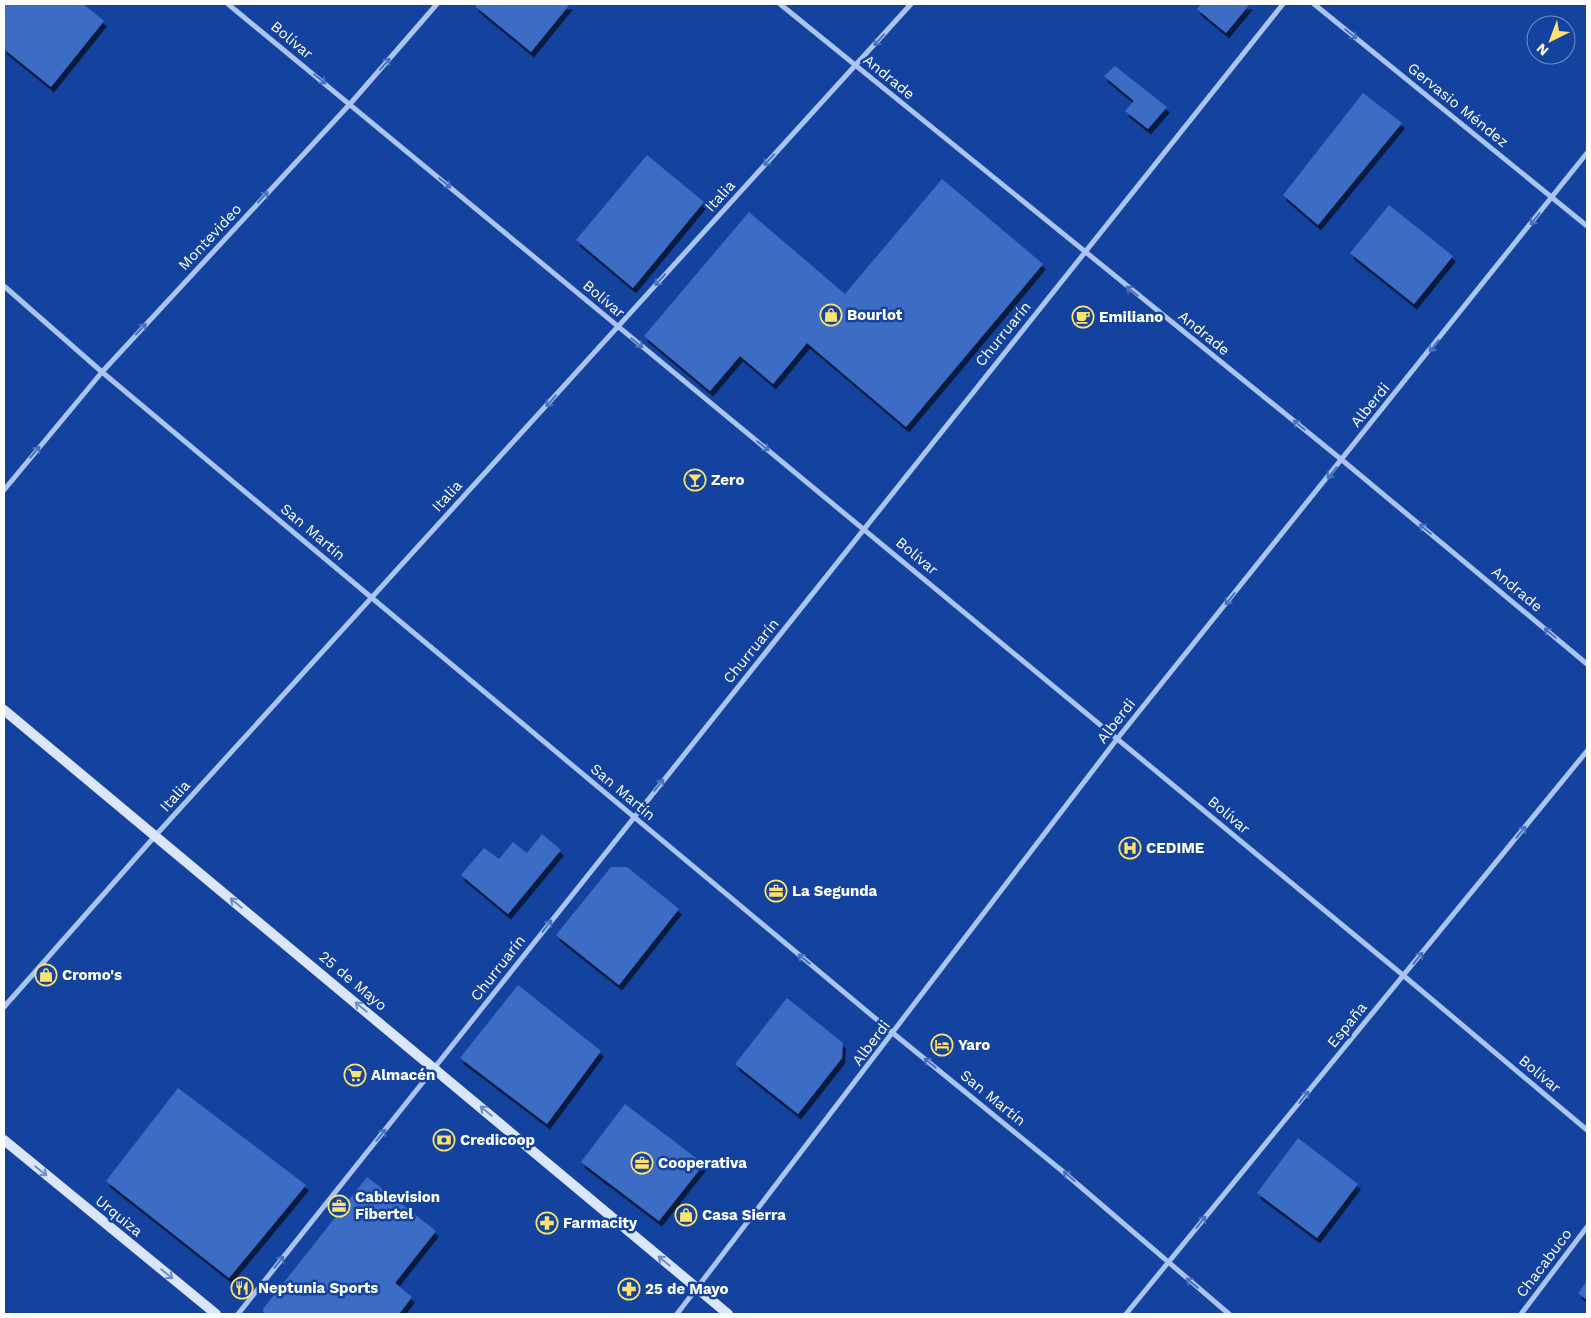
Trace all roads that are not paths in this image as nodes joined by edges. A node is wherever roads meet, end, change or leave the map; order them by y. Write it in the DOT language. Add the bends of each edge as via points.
graph roads {
  1 [pos="228,4"];
  2 [pos="437,4"];
  3 [pos="780,4"];
  4 [pos="911,4"];
  5 [pos="1283,4"];
  6 [pos="1314,4"];
  7 [pos="855,66"];
  8 [pos="350,104"];
  9 [pos="1587,153"];
  10 [pos="1552,198"];
  11 [pos="1587,226"];
  12 [pos="1084,253"];
  13 [pos="4,286"];
  14 [pos="618,327"];
  15 [pos="102,372"];
  16 [pos="1342,460"];
  17 [pos="4,490"];
  18 [pos="864,529"];
  19 [pos="372,598"];
  20 [pos="1587,664"];
  21 [pos="4,710"];
  22 [pos="1117,739"];
  23 [pos="1587,751"];
  24 [pos="634,817"];
  25 [pos="155,836"];
  26 [pos="1404,976"];
  27 [pos="4,1007"];
  28 [pos="894,1034"];
  29 [pos="434,1068"];
  30 [pos="1587,1130"];
  31 [pos="4,1140"];
  32 [pos="1587,1227"];
  33 [pos="1168,1263"];
  34 [pos="698,1289"];
  35 [pos="216,1314"];
  36 [pos="238,1314"];
  37 [pos="677,1314"];
  38 [pos="728,1314"];
  39 [pos="1126,1314"];
  40 [pos="1229,1314"];
  41 [pos="1521,1314"];
  1 -- 8 [label="street, Bolívar, one-way"];
  8 -- 2 [label="street, Montevideo, one-way"];
  3 -- 7 [label="street, Andrade"];
  4 -- 7 [label="street, Italia, one-way"];
  5 -- 12 [label="street, Churruarín"];
  6 -- 10 [label="street, Gervasio Méndez, one-way"];
  7 -- 12 [label="street, Andrade"];
  7 -- 14 [label="street, Italia, one-way"];
  8 -- 14 [label="street, Bolívar, one-way"];
  15 -- 8 [label="street, Montevideo, one-way"];
  9 -- 10 [label="street, Alberdi"];
  10 -- 11 [label="street, Gervasio Méndez"];
  10 -- 16 [label="street, Alberdi, one-way"];
  16 -- 12 [label="street, Andrade, one-way"];
  12 -- 18 [label="street, Churruarín"];
  13 -- 15 [label="street, San Martín"];
  14 -- 18 [label="street, Bolívar, one-way"];
  14 -- 19 [label="street, Italia, one-way"];
  17 -- 15 [label="street, Montevideo, one-way"];
  15 -- 19 [label="street, San Martín"];
  20 -- 16 [label="street, Andrade, one-way"];
  16 -- 22 [label="street, Alberdi, one-way"];
  18 -- 22 [label="street, Bolívar"];
  24 -- 18 [label="street, Churruarín, one-way"];
  19 -- 24 [label="street, San Martín"];
  19 -- 25 [label="street, Italia"];
  21 -- 25 [label="street, 25 de Mayo"];
  22 -- 26 [label="street, Bolívar"];
  22 -- 28 [label="street, Alberdi"];
  26 -- 23 [label="street, España, one-way"];
  28 -- 24 [label="street, San Martín, one-way"];
  29 -- 24 [label="street, Churruarín, one-way"];
  25 -- 27 [label="street, Italia"];
  29 -- 25 [label="street, 25 de Mayo, one-way"];
  26 -- 30 [label="street, Bolívar"];
  33 -- 26 [label="street, España, one-way"];
  33 -- 28 [label="street, San Martín, one-way" via="1061,1170"];
  28 -- 34 [label="street, Alberdi"];
  34 -- 29 [label="street, 25 de Mayo, one-way"];
  36 -- 29 [label="street, Churruarín, one-way"];
  31 -- 35 [label="street, Urquiza, one-way"];
  32 -- 41 [label="street, Chacabuco"];
  33 -- 39 [label="street, España"];
  40 -- 33 [label="street, San Martín, one-way"];
  34 -- 37 [label="street, Alberdi"];
  34 -- 38 [label="street, 25 de Mayo"];
}
